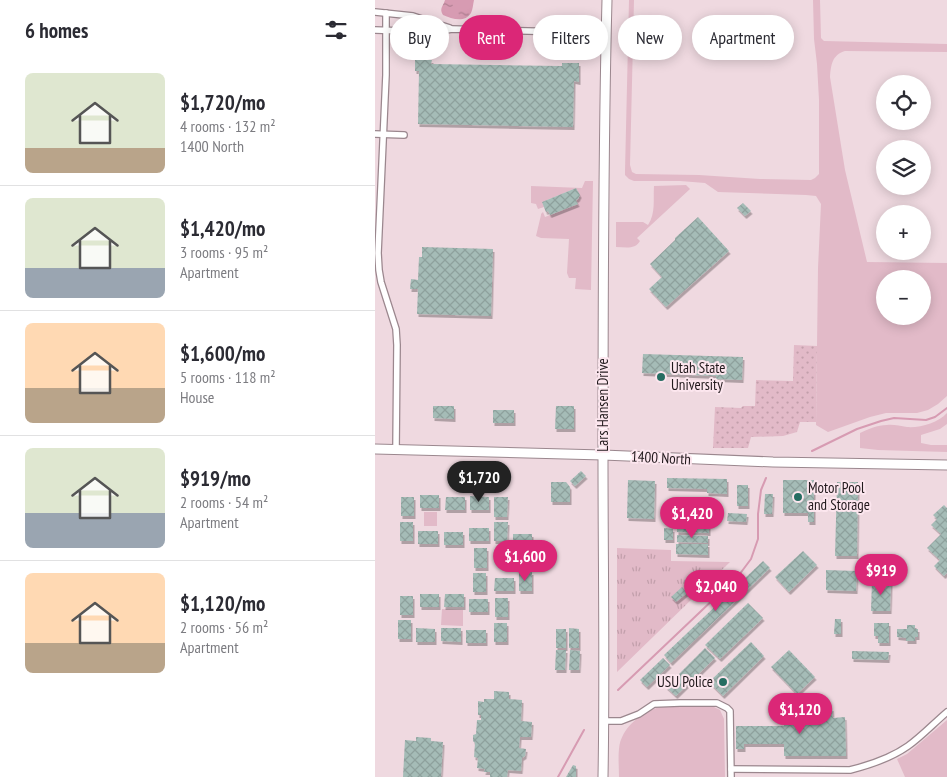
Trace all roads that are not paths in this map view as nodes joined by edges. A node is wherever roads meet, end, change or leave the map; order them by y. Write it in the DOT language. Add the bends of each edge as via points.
graph roads {
  1 [pos="607,0"];
  2 [pos="375,12"];
  3 [pos="386,12"];
  4 [pos="607,15"];
  5 [pos="452,29"];
  6 [pos="375,30"];
  7 [pos="386,30"];
  8 [pos="533,31"];
  9 [pos="606,60"];
  10 [pos="375,134"];
  11 [pos="384,134"];
  12 [pos="404,135"];
  13 [pos="375,449"];
  14 [pos="395,450"];
  15 [pos="603,455"];
  16 [pos="947,465"];
  17 [pos="947,712"];
  18 [pos="604,721"];
  19 [pos="731,769"];
  20 [pos="603,777"];
  21 [pos="731,777"];
  1 -- 4 [label="main road, Lars Hansen Drive"];
  2 -- 3 [label="street"];
  3 -- 5 [label="street" via="413,16"];
  3 -- 7 [label="street"];
  5 -- 7 [label="street" via="435,32"];
  5 -- 8 [label="street"];
  6 -- 7 [label="street"];
  7 -- 11 [label="street"];
  9 -- 15 [label="main road, Lars Hansen Drive"];
  10 -- 11 [label="street"];
  11 -- 12 [label="street"];
  11 -- 14 [label="street" via="379,270 396,329"];
  13 -- 14 [label="main road, 1400 North"];
  14 -- 15 [label="main road, 1400 North"];
  15 -- 16 [label="main road, 1400 North"];
  15 -- 18 [label="main road, Lars Hansen Drive"];
  17 -- 19 [label="street" via="907,746 867,766 850,770"];
  18 -- 19 [label="street" via="621,721 654,704 717,703 730,711"];
  18 -- 20 [label="main road, Lars Hansen Drive"];
  19 -- 21 [label="street"];
}
